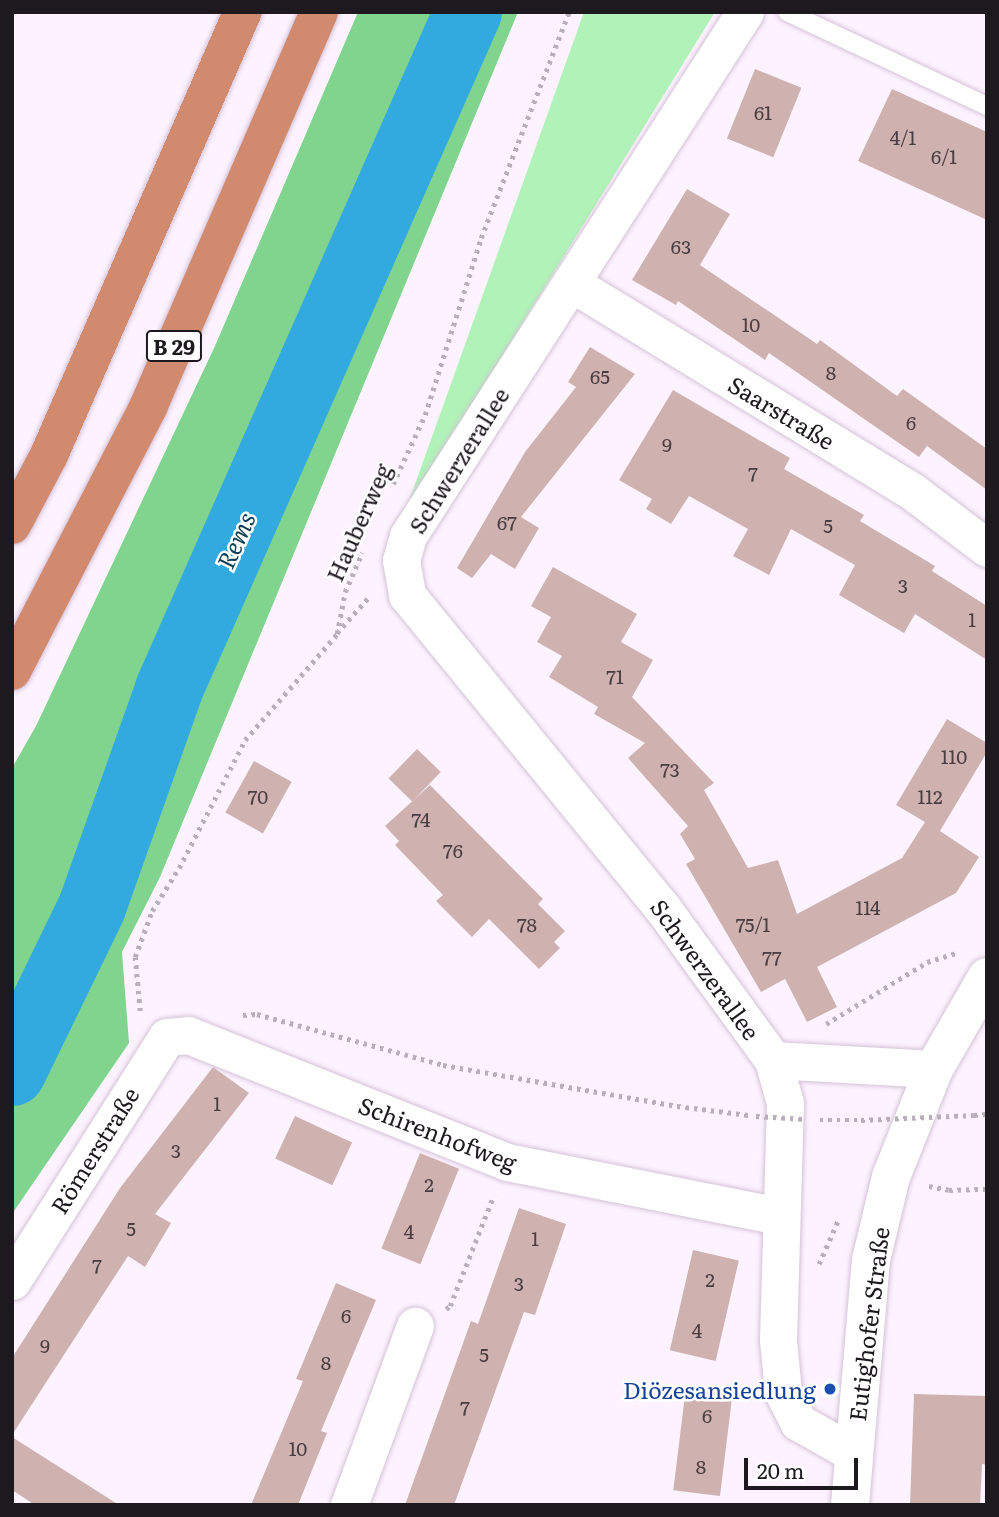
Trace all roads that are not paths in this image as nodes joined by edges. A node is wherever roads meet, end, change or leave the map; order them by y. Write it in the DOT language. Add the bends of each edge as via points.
graph roads {
  1 [pos="243,12"];
  2 [pos="319,12"];
  3 [pos="745,12"];
  4 [pos="787,12"];
  5 [pos="987,106"];
  6 [pos="571,284"];
  7 [pos="12,525"];
  8 [pos="987,548"];
  9 [pos="12,671"];
  10 [pos="975,964"];
  11 [pos="188,1035"];
  12 [pos="773,1060"];
  13 [pos="934,1069"];
  14 [pos="780,1216"];
  15 [pos="12,1281"];
  16 [pos="415,1326"];
  17 [pos="853,1453"];
  18 [pos="349,1505"];
  19 [pos="849,1505"];
  1 -- 7 [label="highway" via="55,443"];
  2 -- 9 [label="highway, B 29" via="149,405"];
  3 -- 6 [label="street, Schwerzerallee"];
  4 -- 5 [label="lane"];
  6 -- 8 [label="street, Saarstraße" via="913,492"];
  6 -- 12 [label="street, Schwerzerallee" via="408,536 401,560 407,595 662,906"];
  10 -- 13 [label="street, Eutighofer Straße"];
  11 -- 14 [label="street, Schirenhofweg" via="507,1162"];
  11 -- 15 [label="street, Römerstraße" via="167,1037 154,1055"];
  12 -- 13 [label="street, Schwerzerallee"];
  12 -- 14 [label="street, Schwerzerallee" via="785,1104"];
  13 -- 17 [label="street, Eutighofer Straße" via="891,1177 872,1260"];
  14 -- 17 [label="street, Schwerzerallee" via="778,1340 783,1392 799,1422"];
  16 -- 18 [label="street"];
  17 -- 19 [label="street, Eutighofer Straße"];
}
